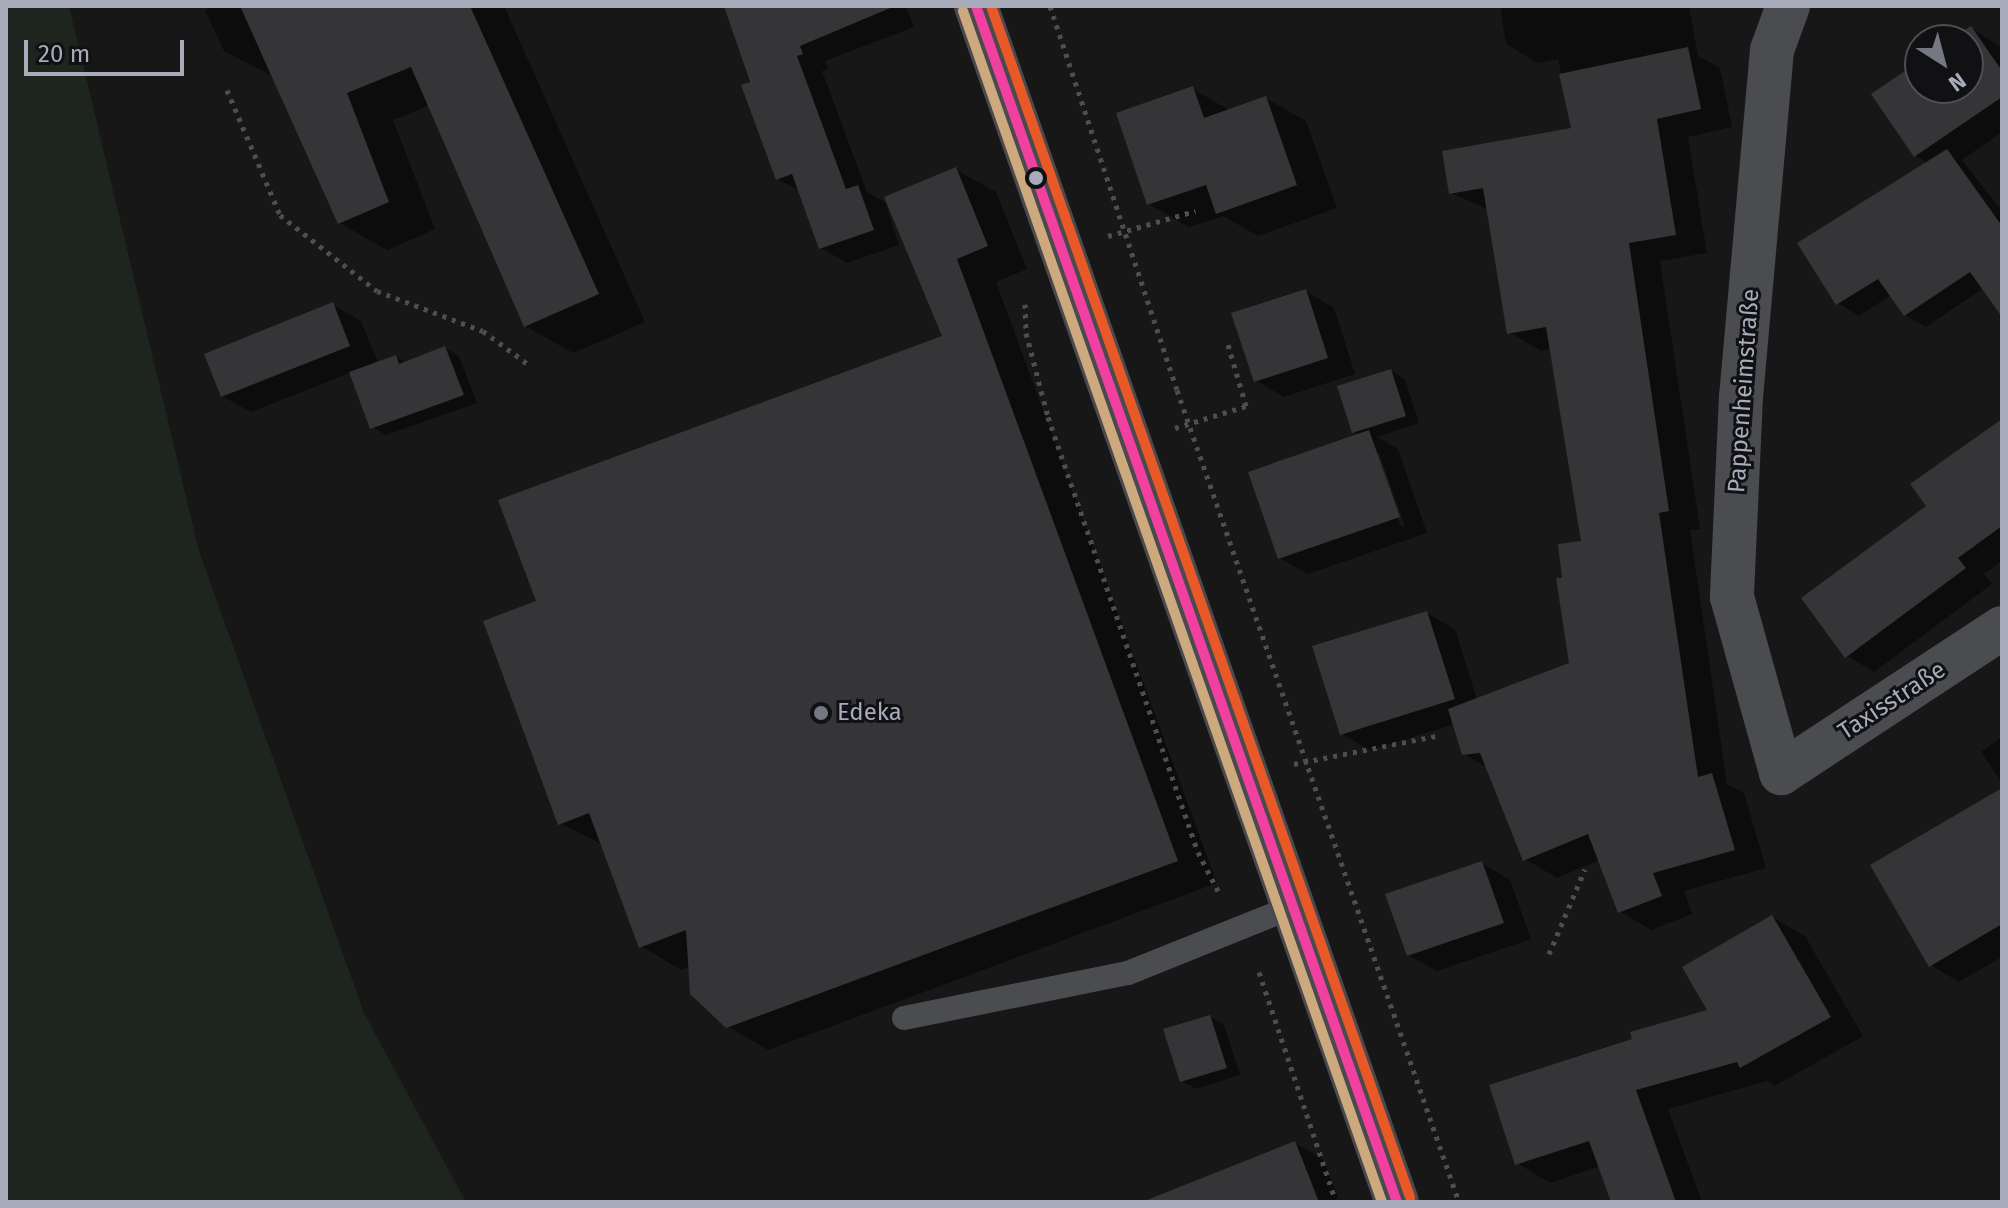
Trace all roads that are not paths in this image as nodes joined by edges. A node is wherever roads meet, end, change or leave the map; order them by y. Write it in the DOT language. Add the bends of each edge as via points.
graph roads {
  1 [pos="976,6"];
  2 [pos="1788,6"];
  3 [pos="2002,628"];
  4 [pos="1781,773"];
  5 [pos="1295,906"];
  6 [pos="904,1018"];
  7 [pos="1397,1202"];
  1 -- 5 [label="main road"];
  2 -- 4 [label="street, Pappenheimstraße" via="1772,50 1741,396 1732,597"];
  3 -- 4 [label="street, Taxisstraße"];
  5 -- 6 [label="lane" via="1128,973"];
  5 -- 7 [label="main road"];
}
